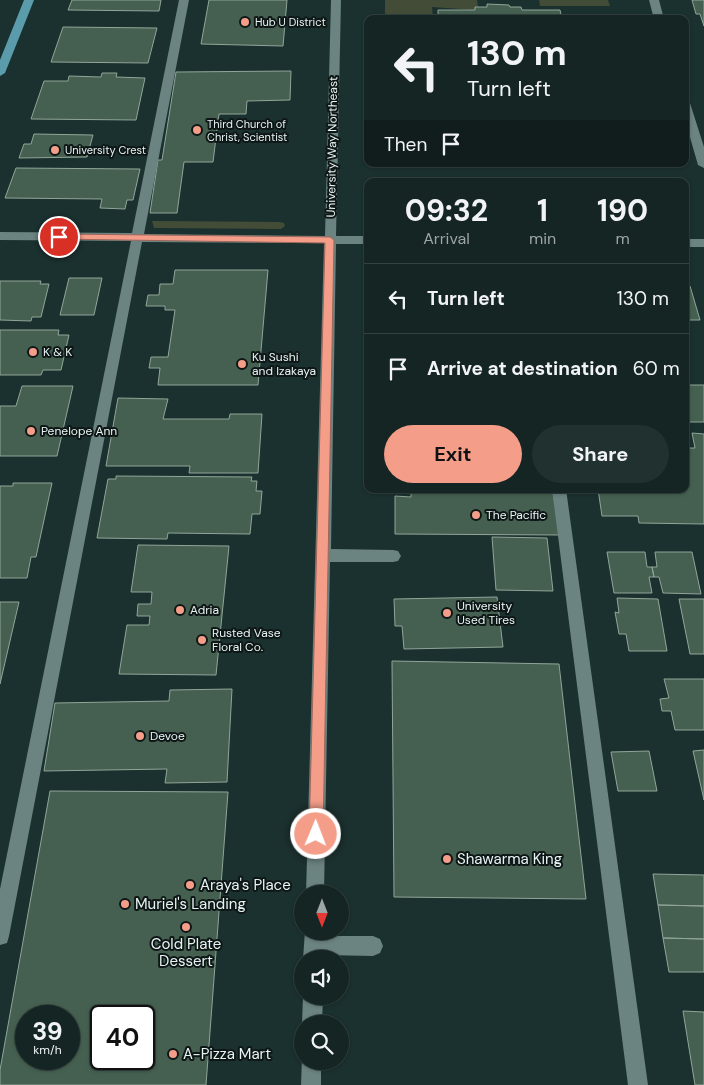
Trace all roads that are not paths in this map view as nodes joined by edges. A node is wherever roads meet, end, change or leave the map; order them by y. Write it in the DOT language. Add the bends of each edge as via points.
graph roads {
  1 [pos="29,0"];
  2 [pos="184,0"];
  3 [pos="336,0"];
  4 [pos="654,0"];
  5 [pos="659,15"];
  6 [pos="0,73"];
  7 [pos="689,116"];
  8 [pos="704,165"];
  9 [pos="0,236"];
  10 [pos="137,238"];
  11 [pos="330,240"];
  12 [pos="364,240"];
  13 [pos="689,242"];
  14 [pos="704,243"];
  15 [pos="560,493"];
  16 [pos="322,555"];
  17 [pos="393,556"];
  18 [pos="315,885"];
  19 [pos="0,936"];
  20 [pos="314,945"];
  21 [pos="373,946"];
  22 [pos="311,1070"];
  23 [pos="311,1085"];
  24 [pos="638,1085"];
  1 -- 6 [label="main road"];
  2 -- 10 [label="street"];
  3 -- 11 [label="street, University Way Northeast"];
  4 -- 5 [label="street"];
  7 -- 8 [label="street"];
  9 -- 10 [label="street"];
  10 -- 11 [label="street"];
  10 -- 19 [label="street"];
  11 -- 12 [label="street"];
  11 -- 16 [label="street, University Way Northeast"];
  13 -- 14 [label="street"];
  15 -- 24 [label="street"];
  16 -- 17 [label="street"];
  16 -- 18 [label="street, University Way Northeast"];
  20 -- 21 [label="street"];
  22 -- 23 [label="street"];
}
